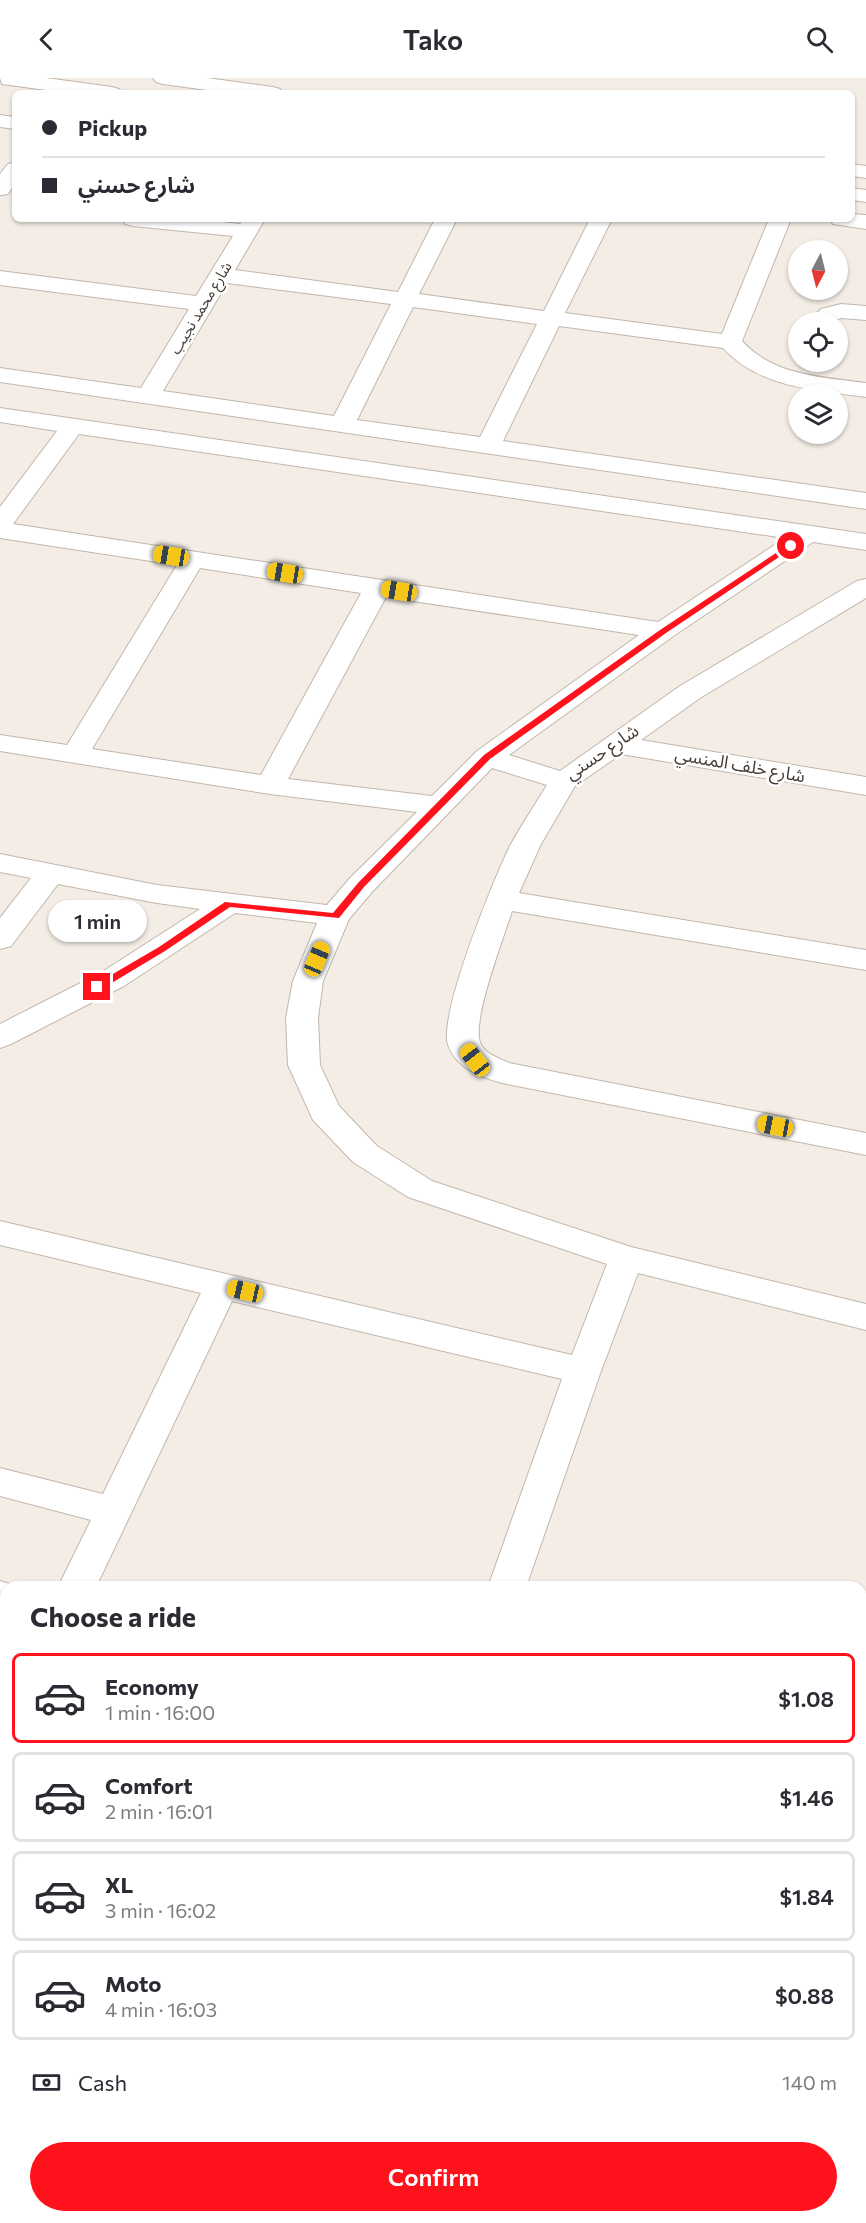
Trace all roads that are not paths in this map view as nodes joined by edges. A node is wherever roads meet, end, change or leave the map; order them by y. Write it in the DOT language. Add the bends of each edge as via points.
graph roads {
  1 [pos="2,78"];
  2 [pos="162,78"];
  3 [pos="72,90"];
  4 [pos="251,90"];
  5 [pos="12,172"];
  6 [pos="0,189"];
  7 [pos="192,222"];
  8 [pos="444,222"];
  9 [pos="599,222"];
  10 [pos="779,222"];
  11 [pos="250,225"];
  12 [pos="220,275"];
  13 [pos="0,278"];
  14 [pos="405,300"];
  15 [pos="203,304"];
  16 [pos="834,312"];
  17 [pos="866,313"];
  18 [pos="550,320"];
  19 [pos="730,342"];
  20 [pos="788,372"];
  21 [pos="805,372"];
  22 [pos="0,375"];
  23 [pos="866,390"];
  24 [pos="148,396"];
  25 [pos="0,415"];
  26 [pos="73,425"];
  27 [pos="342,425"];
  28 [pos="488,446"];
  29 [pos="866,501"];
  30 [pos="0,525"];
  31 [pos="0,530"];
  32 [pos="809,533"];
  33 [pos="866,542"];
  34 [pos="193,559"];
  35 [pos="866,587"];
  36 [pos="377,588"];
  37 [pos="663,631"];
  38 [pos="0,743"];
  39 [pos="615,744"];
  40 [pos="74,756"];
  41 [pos="487,757"];
  42 [pos="564,781"];
  43 [pos="270,785"];
  44 [pos="866,786"];
  45 [pos="441,806"];
  46 [pos="0,863"];
  47 [pos="49,874"];
  48 [pos="501,900"];
  49 [pos="228,904"];
  50 [pos="335,916"];
  51 [pos="0,939"];
  52 [pos="866,960"];
  53 [pos="0,1036"];
  54 [pos="866,1144"];
  55 [pos="0,1233"];
  56 [pos="627,1258"];
  57 [pos="222,1285"];
  58 [pos="866,1317"];
  59 [pos="583,1371"];
  60 [pos="0,1482"];
  61 [pos="114,1511"];
  62 [pos="80,1581"];
  63 [pos="509,1581"];
  1 -- 3 [label="street"];
  2 -- 4 [label="street"];
  5 -- 6 [label="street"];
  7 -- 11 [label="street"];
  8 -- 14 [label="street"];
  9 -- 18 [label="street"];
  10 -- 19 [label="street"];
  11 -- 12 [label="street, شارع محمد نجيب"];
  12 -- 14 [label="street"];
  12 -- 15 [label="street, شارع محمد نجيب"];
  13 -- 15 [label="street"];
  14 -- 18 [label="street"];
  14 -- 27 [label="street"];
  15 -- 24 [label="street, شارع محمد نجيب"];
  16 -- 17 [label="street"];
  18 -- 19 [label="street"];
  18 -- 28 [label="street"];
  19 -- 20 [label="street" via="753,363 773,373"];
  21 -- 23 [label="street"];
  22 -- 24 [label="street"];
  24 -- 27 [label="street"];
  25 -- 26 [label="street"];
  26 -- 30 [label="street"];
  26 -- 32 [label="street"];
  27 -- 28 [label="street"];
  28 -- 29 [label="street"];
  31 -- 34 [label="street"];
  32 -- 33 [label="street"];
  32 -- 37 [label="street"];
  34 -- 36 [label="street"];
  34 -- 40 [label="street"];
  35 -- 39 [label="street, شارع حسني" via="690,692"];
  36 -- 37 [label="street"];
  36 -- 43 [label="street"];
  37 -- 41 [label="street"];
  38 -- 40 [label="street"];
  39 -- 42 [label="street, شارع حسني"];
  39 -- 44 [label="street, شارع خلف المنسي"];
  40 -- 43 [label="street"];
  41 -- 42 [label="street, شارع حسني"];
  41 -- 45 [label="street"];
  42 -- 48 [label="street" via="526,844"];
  43 -- 45 [label="street"];
  45 -- 50 [label="street"];
  46 -- 47 [label="street"];
  47 -- 49 [label="street"];
  47 -- 51 [label="street"];
  48 -- 52 [label="street"];
  48 -- 54 [label="street" via="462,1030 464,1045 475,1060 502,1072"];
  49 -- 50 [label="street"];
  49 -- 53 [label="street" via="113,979"];
  50 -- 56 [label="street" via="308,981 302,1018 304,1065 325,1112 365,1154 420,1189"];
  55 -- 57 [label="street"];
  56 -- 58 [label="street"];
  56 -- 59 [label="street"];
  57 -- 59 [label="street"];
  57 -- 61 [label="street"];
  59 -- 63 [label="street"];
  60 -- 61 [label="street"];
  61 -- 62 [label="street"];
}
